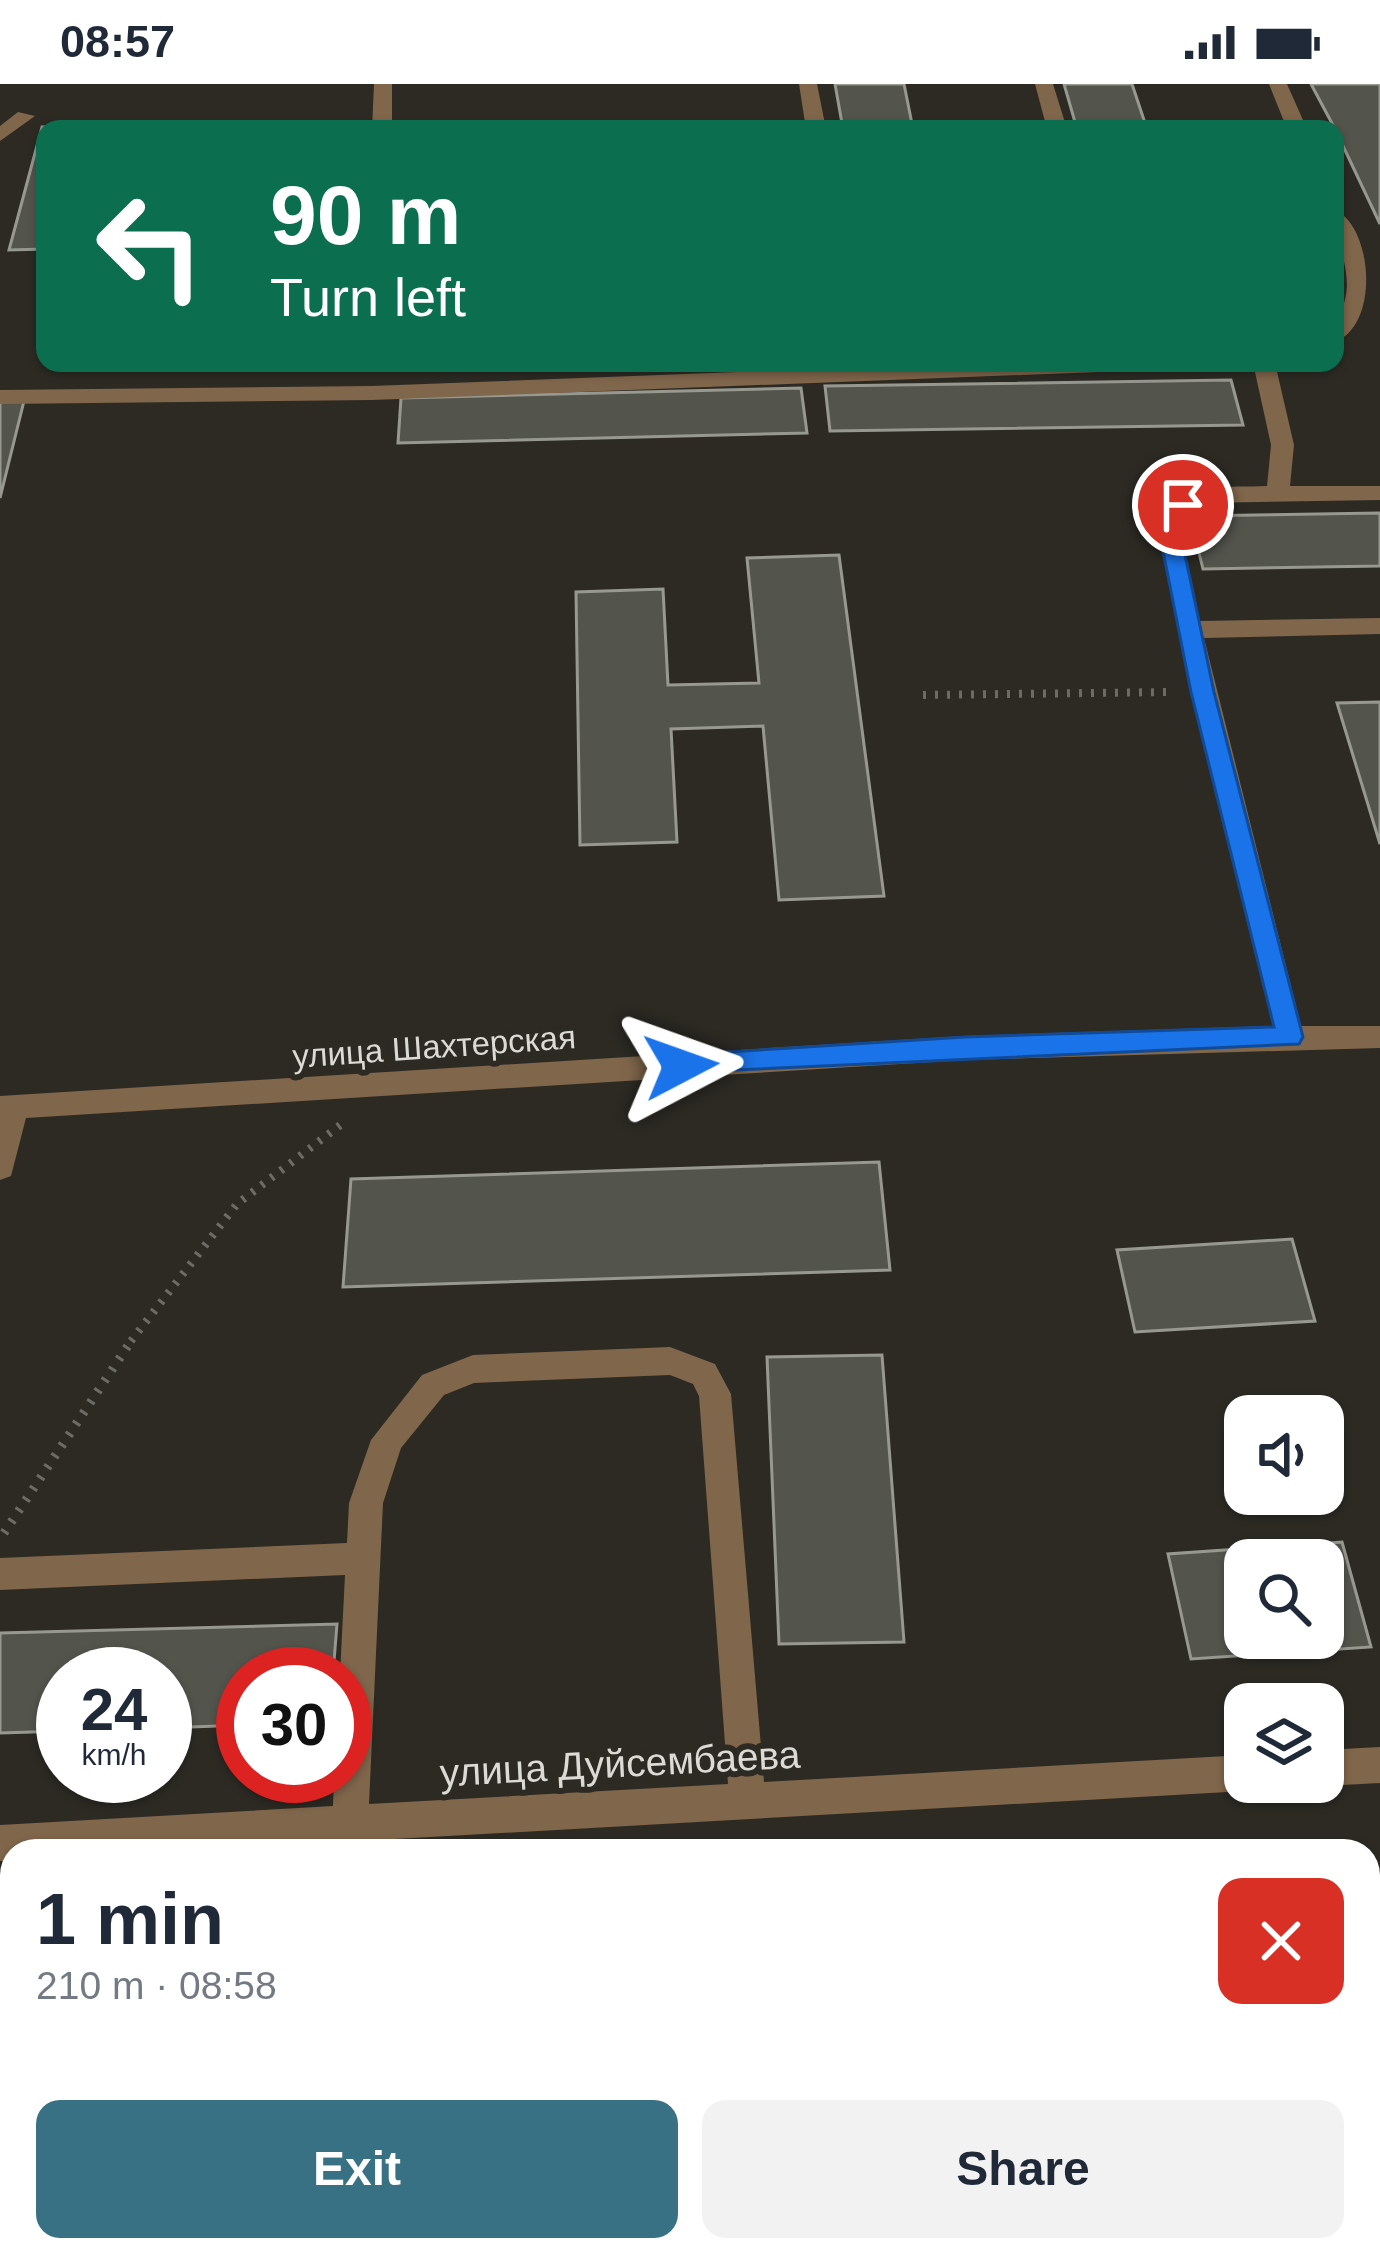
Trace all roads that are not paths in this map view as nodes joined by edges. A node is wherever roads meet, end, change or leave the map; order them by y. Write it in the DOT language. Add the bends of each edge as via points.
graph roads {
  1 [pos="383,84"];
  2 [pos="808,84"];
  3 [pos="1044,84"];
  4 [pos="1278,84"];
  5 [pos="26,116"];
  6 [pos="382,120"];
  7 [pos="814,120"];
  8 [pos="1054,120"];
  9 [pos="1293,120"];
  10 [pos="0,135"];
  11 [pos="1344,237"];
  12 [pos="1357,268"];
  13 [pos="1380,278"];
  14 [pos="1344,323"];
  15 [pos="373,372"];
  16 [pos="782,372"];
  17 [pos="1266,372"];
  18 [pos="372,393"];
  19 [pos="0,397"];
  20 [pos="1276,493"];
  21 [pos="1380,493"];
  22 [pos="1380,626"];
  23 [pos="1190,630"];
  24 [pos="1290,1037"];
  25 [pos="1380,1037"];
  26 [pos="7,1108"];
  27 [pos="0,1168"];
  28 [pos="363,1558"];
  29 [pos="0,1574"];
  30 [pos="1380,1765"];
  31 [pos="1344,1767"];
  32 [pos="1224,1774"];
  33 [pos="746,1801"];
  34 [pos="350,1823"];
  35 [pos="70,1839"];
  1 -- 6 [label="street"];
  2 -- 7 [label="street"];
  3 -- 8 [label="street"];
  4 -- 9 [label="street"];
  5 -- 10 [label="street"];
  11 -- 12 [label="street"];
  12 -- 13 [label="street"];
  12 -- 14 [label="street" via="1360,300"];
  15 -- 18 [label="street"];
  16 -- 18 [label="street"];
  17 -- 20 [label="street" via="1285,453"];
  18 -- 19 [label="street"];
  20 -- 21 [label="street"];
  20 -- 23 [label="street" via="1197,496 1172,515"];
  22 -- 23 [label="street"];
  23 -- 24 [label="street"];
  24 -- 25 [label="street, улица Шахтерская"];
  24 -- 26 [label="street, улица Шахтерская" via="965,1048"];
  26 -- 27 [label="street, улица Шахтерская"];
  28 -- 29 [label="street"];
  28 -- 33 [label="street" via="366,1503 387,1440 434,1385 473,1369 670,1361 704,1374 715,1394"];
  28 -- 34 [label="street"];
  30 -- 31 [label="street"];
  32 -- 33 [label="street, улица Дуйсембаева"];
  33 -- 34 [label="street, улица Дуйсембаева"];
  34 -- 35 [label="street, улица Дуйсембаева"];
}
